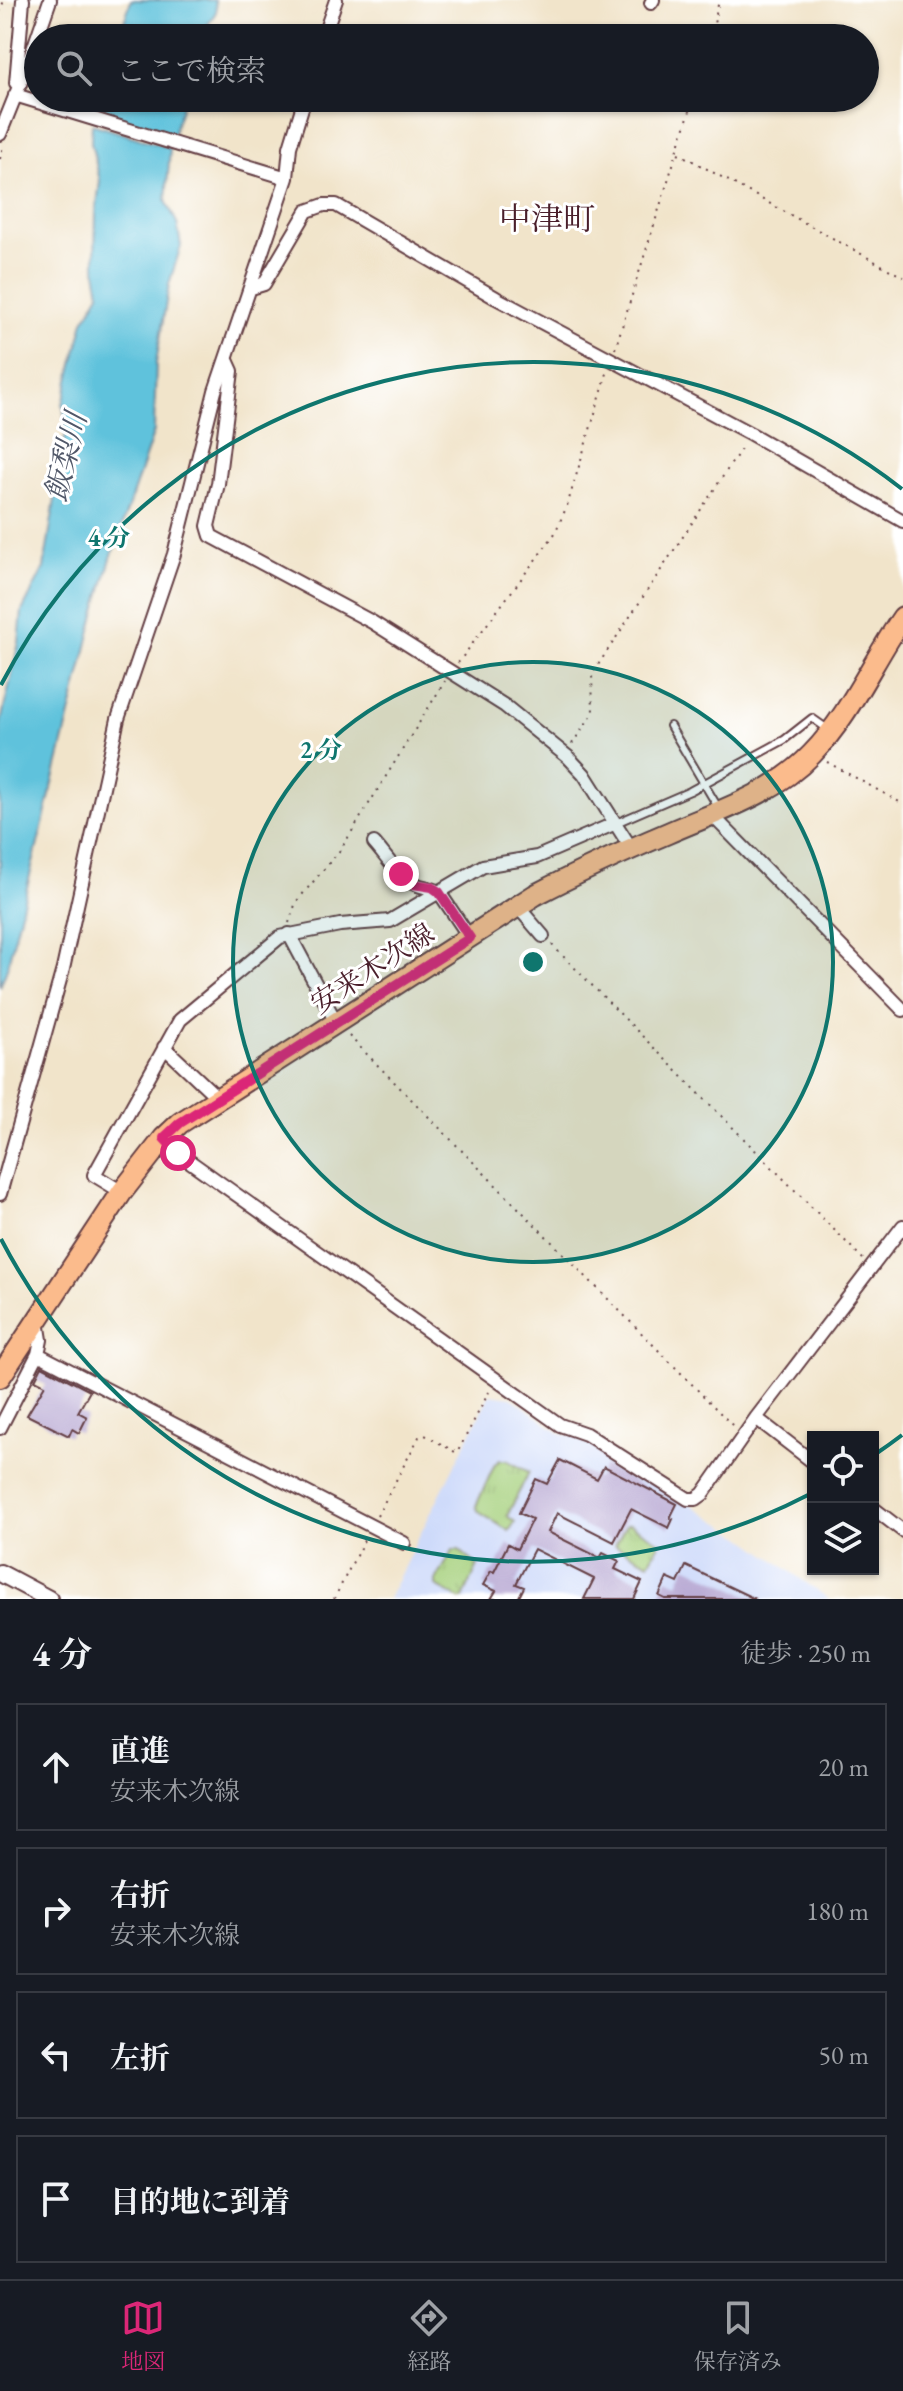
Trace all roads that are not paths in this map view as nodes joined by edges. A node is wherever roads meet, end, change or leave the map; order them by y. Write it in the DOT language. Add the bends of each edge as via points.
graph roads {
  1 [pos="23,0"];
  2 [pos="50,0"];
  3 [pos="336,0"];
  4 [pos="42,24"];
  5 [pos="328,24"];
  6 [pos="24,81"];
  7 [pos="19,96"];
  8 [pos="24,98"];
  9 [pos="71,112"];
  10 [pos="301,112"];
  11 [pos="0,134"];
  12 [pos="281,177"];
  13 [pos="251,288"];
  14 [pos="227,360"];
  15 [pos="903,521"];
  16 [pos="903,617"];
  17 [pos="670,726"];
  18 [pos="831,731"];
  19 [pos="703,784"];
  20 [pos="716,812"];
  21 [pos="616,823"];
  22 [pos="374,843"];
  23 [pos="631,848"];
  24 [pos="439,892"];
  25 [pos="518,907"];
  26 [pos="289,934"];
  27 [pos="543,936"];
  28 [pos="470,938"];
  29 [pos="903,1010"];
  30 [pos="337,1024"];
  31 [pos="164,1047"];
  32 [pos="218,1098"];
  33 [pos="164,1138"];
  34 [pos="122,1192"];
  35 [pos="0,1194"];
  36 [pos="903,1226"];
  37 [pos="38,1320"];
  38 [pos="38,1354"];
  39 [pos="0,1377"];
  40 [pos="756,1418"];
  41 [pos="0,1428"];
  42 [pos="807,1457"];
  43 [pos="879,1513"];
  44 [pos="903,1531"];
  45 [pos="404,1543"];
  46 [pos="0,1573"];
  47 [pos="49,1599"];
  1 -- 7 [label="street"];
  2 -- 4 [label="street"];
  3 -- 5 [label="street"];
  6 -- 7 [label="street"];
  7 -- 8 [label="street"];
  7 -- 11 [label="street"];
  9 -- 12 [label="street"];
  10 -- 12 [label="street"];
  12 -- 13 [label="street"];
  13 -- 14 [label="street"];
  13 -- 15 [label="street" via="264,284 307,211 336,205"];
  14 -- 21 [label="street" via="232,371 208,526 211,536 372,622 505,706 568,757"];
  14 -- 35 [label="street" via="174,554 118,719 63,969"];
  16 -- 18 [label="main road, 安来木次線"];
  17 -- 19 [label="lane"];
  18 -- 19 [label="lane" via="812,718 784,740"];
  18 -- 20 [label="main road, 安来木次線" via="813,754 768,789"];
  19 -- 20 [label="lane"];
  19 -- 21 [label="lane"];
  20 -- 23 [label="main road, 安来木次線"];
  20 -- 29 [label="street"];
  21 -- 23 [label="street"];
  21 -- 24 [label="street" via="537,857 483,866"];
  22 -- 24 [label="street" via="413,884"];
  23 -- 25 [label="main road, 安来木次線"];
  24 -- 26 [label="street" via="390,921"];
  24 -- 28 [label="street"];
  25 -- 27 [label="street"];
  25 -- 28 [label="main road, 安来木次線"];
  26 -- 30 [label="street"];
  26 -- 31 [label="street" via="184,1015"];
  28 -- 30 [label="main road, 安来木次線"];
  30 -- 32 [label="main road, 安来木次線"];
  31 -- 32 [label="street"];
  31 -- 34 [label="street" via="94,1175"];
  32 -- 33 [label="main road, 安来木次線"];
  33 -- 34 [label="main road, 安来木次線"];
  33 -- 40 [label="street" via="560,1425 586,1434 688,1499 703,1494"];
  34 -- 37 [label="main road, 安来木次線"];
  36 -- 40 [label="street"];
  37 -- 38 [label="street"];
  37 -- 39 [label="main road, 安来木次線"];
  38 -- 41 [label="street"];
  38 -- 45 [label="street"];
  40 -- 42 [label="street"];
  43 -- 44 [label="street"];
  46 -- 47 [label="street"];
}
